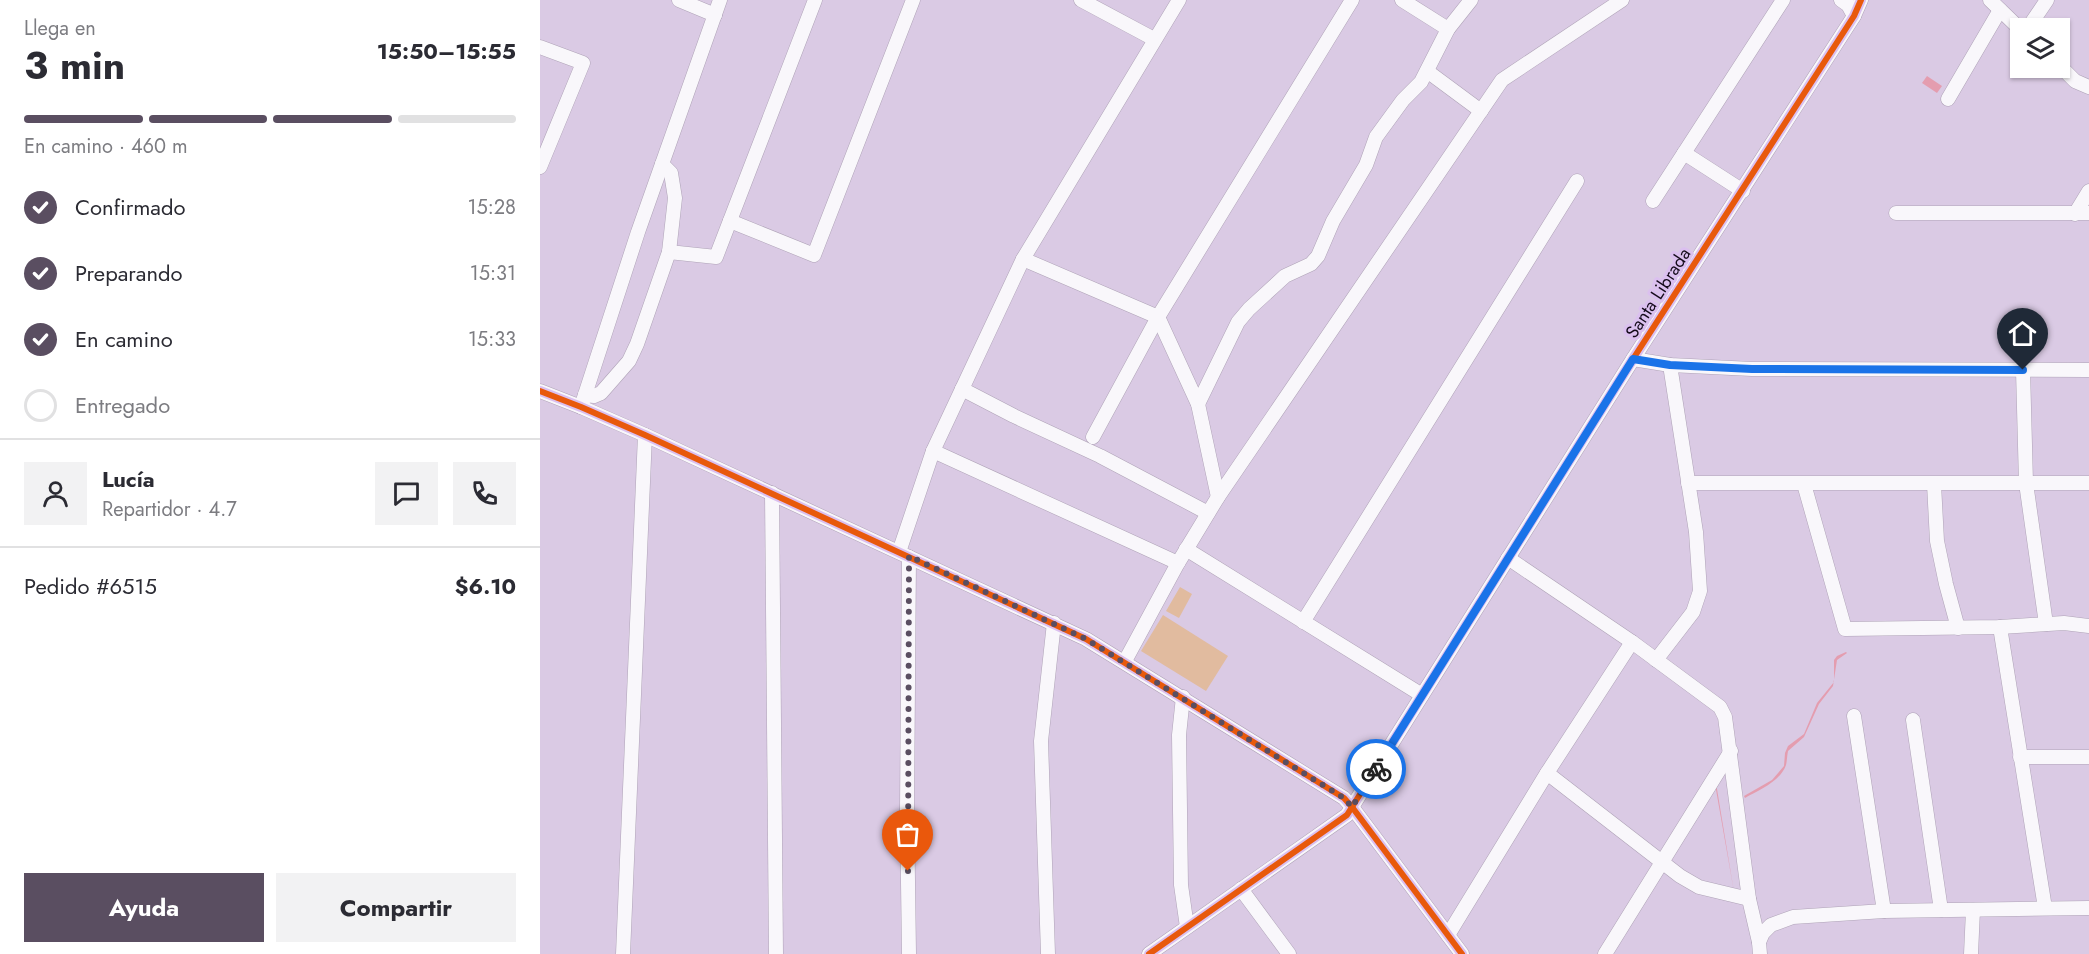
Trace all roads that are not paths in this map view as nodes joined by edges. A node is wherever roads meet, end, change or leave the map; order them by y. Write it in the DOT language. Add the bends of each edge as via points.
graph roads {
  1 [pos="679,0"];
  2 [pos="720,0"];
  3 [pos="815,0"];
  4 [pos="913,0"];
  5 [pos="1081,0"];
  6 [pos="1179,0"];
  7 [pos="1352,0"];
  8 [pos="1402,0"];
  9 [pos="1471,0"];
  10 [pos="1622,0"];
  11 [pos="1783,0"];
  12 [pos="1841,0"];
  13 [pos="1861,0"];
  14 [pos="2047,0"];
  15 [pos="1097,4"];
  16 [pos="1995,5"];
  17 [pos="715,15"];
  18 [pos="1854,16"];
  19 [pos="2035,18"];
  20 [pos="2010,19"];
  21 [pos="1448,29"];
  22 [pos="1154,39"];
  23 [pos="540,46"];
  24 [pos="1427,71"];
  25 [pos="2070,76"];
  26 [pos="2089,87"];
  27 [pos="1947,99"];
  28 [pos="1481,111"];
  29 [pos="1684,153"];
  30 [pos="662,164"];
  31 [pos="540,167"];
  32 [pos="1577,181"];
  33 [pos="1743,191"];
  34 [pos="2089,191"];
  35 [pos="1653,201"];
  36 [pos="1896,213"];
  37 [pos="2089,213"];
  38 [pos="2075,214"];
  39 [pos="730,221"];
  40 [pos="669,252"];
  41 [pos="1023,259"];
  42 [pos="1158,317"];
  43 [pos="1633,359"];
  44 [pos="1670,365"];
  45 [pos="2023,370"];
  46 [pos="2089,370"];
  47 [pos="962,389"];
  48 [pos="540,391"];
  49 [pos="583,401"];
  50 [pos="1198,404"];
  51 [pos="645,435"];
  52 [pos="1093,437"];
  53 [pos="933,451"];
  54 [pos="1688,483"];
  55 [pos="2026,483"];
  56 [pos="2089,483"];
  57 [pos="1804,484"];
  58 [pos="1934,484"];
  59 [pos="771,493"];
  60 [pos="1218,497"];
  61 [pos="1208,513"];
  62 [pos="1186,549"];
  63 [pos="904,554"];
  64 [pos="1508,558"];
  65 [pos="1178,563"];
  66 [pos="1303,622"];
  67 [pos="1054,623"];
  68 [pos="2046,624"];
  69 [pos="2089,626"];
  70 [pos="2000,627"];
  71 [pos="1958,628"];
  72 [pos="1632,642"];
  73 [pos="1656,660"];
  74 [pos="1125,661"];
  75 [pos="1422,695"];
  76 [pos="1183,697"];
  77 [pos="1854,716"];
  78 [pos="1913,720"];
  79 [pos="1731,751"];
  80 [pos="2020,757"];
  81 [pos="2089,757"];
  82 [pos="1547,773"];
  83 [pos="1349,811"];
  84 [pos="1662,861"];
  85 [pos="1240,889"];
  86 [pos="1749,899"];
  87 [pos="2044,908"];
  88 [pos="2089,908"];
  89 [pos="1941,910"];
  90 [pos="1973,910"];
  91 [pos="1884,911"];
  92 [pos="1187,927"];
  93 [pos="1448,935"];
  94 [pos="1760,948"];
  95 [pos="623,954"];
  96 [pos="776,954"];
  97 [pos="909,954"];
  98 [pos="1048,954"];
  99 [pos="1149,954"];
  100 [pos="1289,954"];
  101 [pos="1462,954"];
  102 [pos="1605,954"];
  103 [pos="1971,954"];
  1 -- 17 [label="street"];
  2 -- 17 [label="street"];
  3 -- 39 [label="street"];
  4 -- 39 [label="street" via="814,255"];
  5 -- 15 [label="street"];
  6 -- 22 [label="street"];
  7 -- 42 [label="street"];
  8 -- 21 [label="street"];
  9 -- 21 [label="street"];
  10 -- 28 [label="street" via="1502,80"];
  11 -- 29 [label="street"];
  12 -- 18 [label="street"];
  13 -- 18 [label="street, Santa Librada"];
  14 -- 19 [label="street"];
  15 -- 22 [label="street"];
  16 -- 20 [label="street"];
  16 -- 27 [label="street"];
  17 -- 30 [label="street"];
  18 -- 33 [label="street, Santa Librada"];
  21 -- 24 [label="street"];
  22 -- 41 [label="street"];
  23 -- 31 [label="street" via="583,63"];
  24 -- 28 [label="street"];
  24 -- 50 [label="street" via="1376,137 1366,165 1333,221 1318,256 1311,264 1285,276 1238,322"];
  25 -- 26 [label="street"];
  28 -- 60 [label="street"];
  29 -- 33 [label="street"];
  29 -- 35 [label="street"];
  30 -- 40 [label="street" via="671,173 674,190"];
  30 -- 49 [label="street"];
  32 -- 66 [label="street"];
  33 -- 43 [label="street, Santa Librada"];
  34 -- 38 [label="street"];
  36 -- 38 [label="street"];
  37 -- 38 [label="street"];
  39 -- 40 [label="street" via="716,257"];
  40 -- 49 [label="street" via="629,361 601,393"];
  41 -- 42 [label="street"];
  41 -- 47 [label="street"];
  42 -- 50 [label="street"];
  42 -- 52 [label="street"];
  43 -- 44 [label="street"];
  43 -- 64 [label="street, Santa Librada"];
  44 -- 45 [label="street"];
  44 -- 54 [label="street"];
  45 -- 46 [label="street"];
  45 -- 55 [label="street"];
  47 -- 53 [label="street"];
  47 -- 61 [label="street"];
  48 -- 49 [label="street"];
  49 -- 51 [label="street"];
  50 -- 60 [label="street"];
  51 -- 59 [label="street"];
  51 -- 95 [label="street"];
  53 -- 63 [label="street"];
  53 -- 65 [label="street"];
  54 -- 57 [label="street"];
  54 -- 73 [label="street" via="1700,591 1693,612"];
  55 -- 56 [label="street"];
  55 -- 58 [label="street"];
  55 -- 68 [label="street"];
  57 -- 58 [label="street"];
  57 -- 71 [label="street" via="1845,629"];
  58 -- 71 [label="street" via="1937,542"];
  59 -- 63 [label="street"];
  59 -- 96 [label="street"];
  60 -- 61 [label="street"];
  61 -- 62 [label="street"];
  62 -- 65 [label="street"];
  62 -- 66 [label="street"];
  63 -- 67 [label="street"];
  63 -- 97 [label="street"];
  64 -- 72 [label="street"];
  64 -- 75 [label="street, Santa Librada"];
  65 -- 74 [label="street"];
  66 -- 75 [label="street"];
  67 -- 74 [label="street"];
  67 -- 98 [label="street" via="1041,741"];
  68 -- 69 [label="street"];
  68 -- 70 [label="street"];
  70 -- 71 [label="street"];
  70 -- 80 [label="street"];
  72 -- 73 [label="street"];
  72 -- 82 [label="street"];
  73 -- 79 [label="street" via="1720,707"];
  74 -- 76 [label="street"];
  75 -- 83 [label="street, Santa Librada"];
  76 -- 83 [label="street" via="1344,798"];
  76 -- 92 [label="street" via="1179,735 1181,885"];
  77 -- 91 [label="street"];
  78 -- 89 [label="street"];
  79 -- 84 [label="street"];
  79 -- 86 [label="street"];
  80 -- 81 [label="street"];
  80 -- 87 [label="street"];
  82 -- 84 [label="street"];
  82 -- 93 [label="street"];
  83 -- 85 [label="street"];
  83 -- 93 [label="street"];
  84 -- 86 [label="street" via="1699,887"];
  84 -- 102 [label="street"];
  85 -- 92 [label="street"];
  85 -- 100 [label="street"];
  86 -- 94 [label="street"];
  87 -- 88 [label="street"];
  87 -- 90 [label="street"];
  89 -- 90 [label="street"];
  89 -- 91 [label="street"];
  90 -- 103 [label="street"];
  91 -- 94 [label="street" via="1793,917 1771,925 1763,933"];
  92 -- 99 [label="street"];
  93 -- 101 [label="street"];
}
